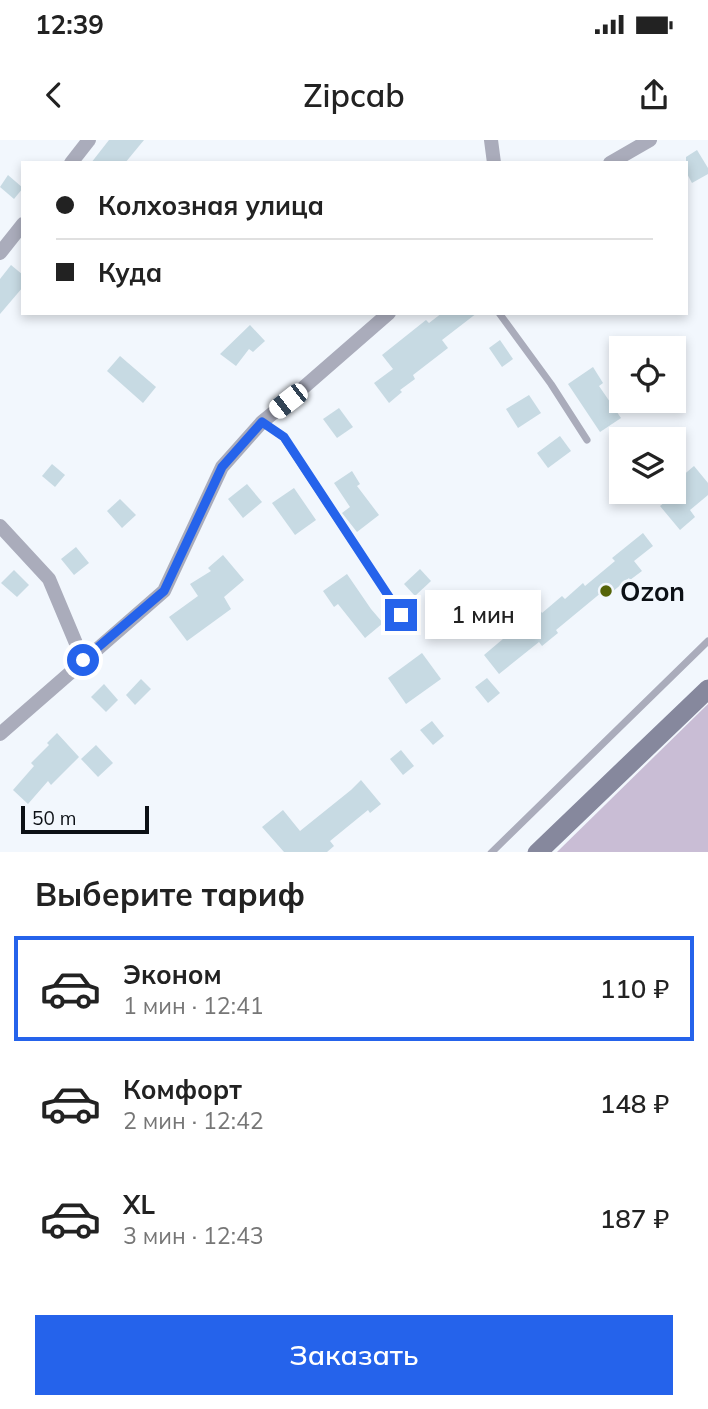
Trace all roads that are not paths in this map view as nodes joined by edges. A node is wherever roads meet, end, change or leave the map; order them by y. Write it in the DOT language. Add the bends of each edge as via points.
graph roads {
  1 [pos="89,140"];
  2 [pos="491,140"];
  3 [pos="650,140"];
  4 [pos="73,161"];
  5 [pos="494,161"];
  6 [pos="613,161"];
  7 [pos="21,227"];
  8 [pos="0,253"];
  9 [pos="386,315"];
  10 [pos="500,315"];
  11 [pos="262,422"];
  12 [pos="587,440"];
  13 [pos="0,526"];
  14 [pos="401,615"];
  15 [pos="708,641"];
  16 [pos="83,660"];
  17 [pos="708,689"];
  18 [pos="0,734"];
  19 [pos="492,852"];
  20 [pos="537,852"];
  1 -- 4 [label="street"];
  2 -- 5 [label="street"];
  3 -- 6 [label="street"];
  7 -- 8 [label="street"];
  9 -- 11 [label="street"];
  10 -- 12 [label="lane"];
  11 -- 14 [label="lane" via="284,437"];
  11 -- 16 [label="street" via="222,467 164,591"];
  13 -- 16 [label="street" via="49,579"];
  15 -- 19 [label="lane"];
  16 -- 18 [label="street"];
  17 -- 20 [label="main road"];
}
